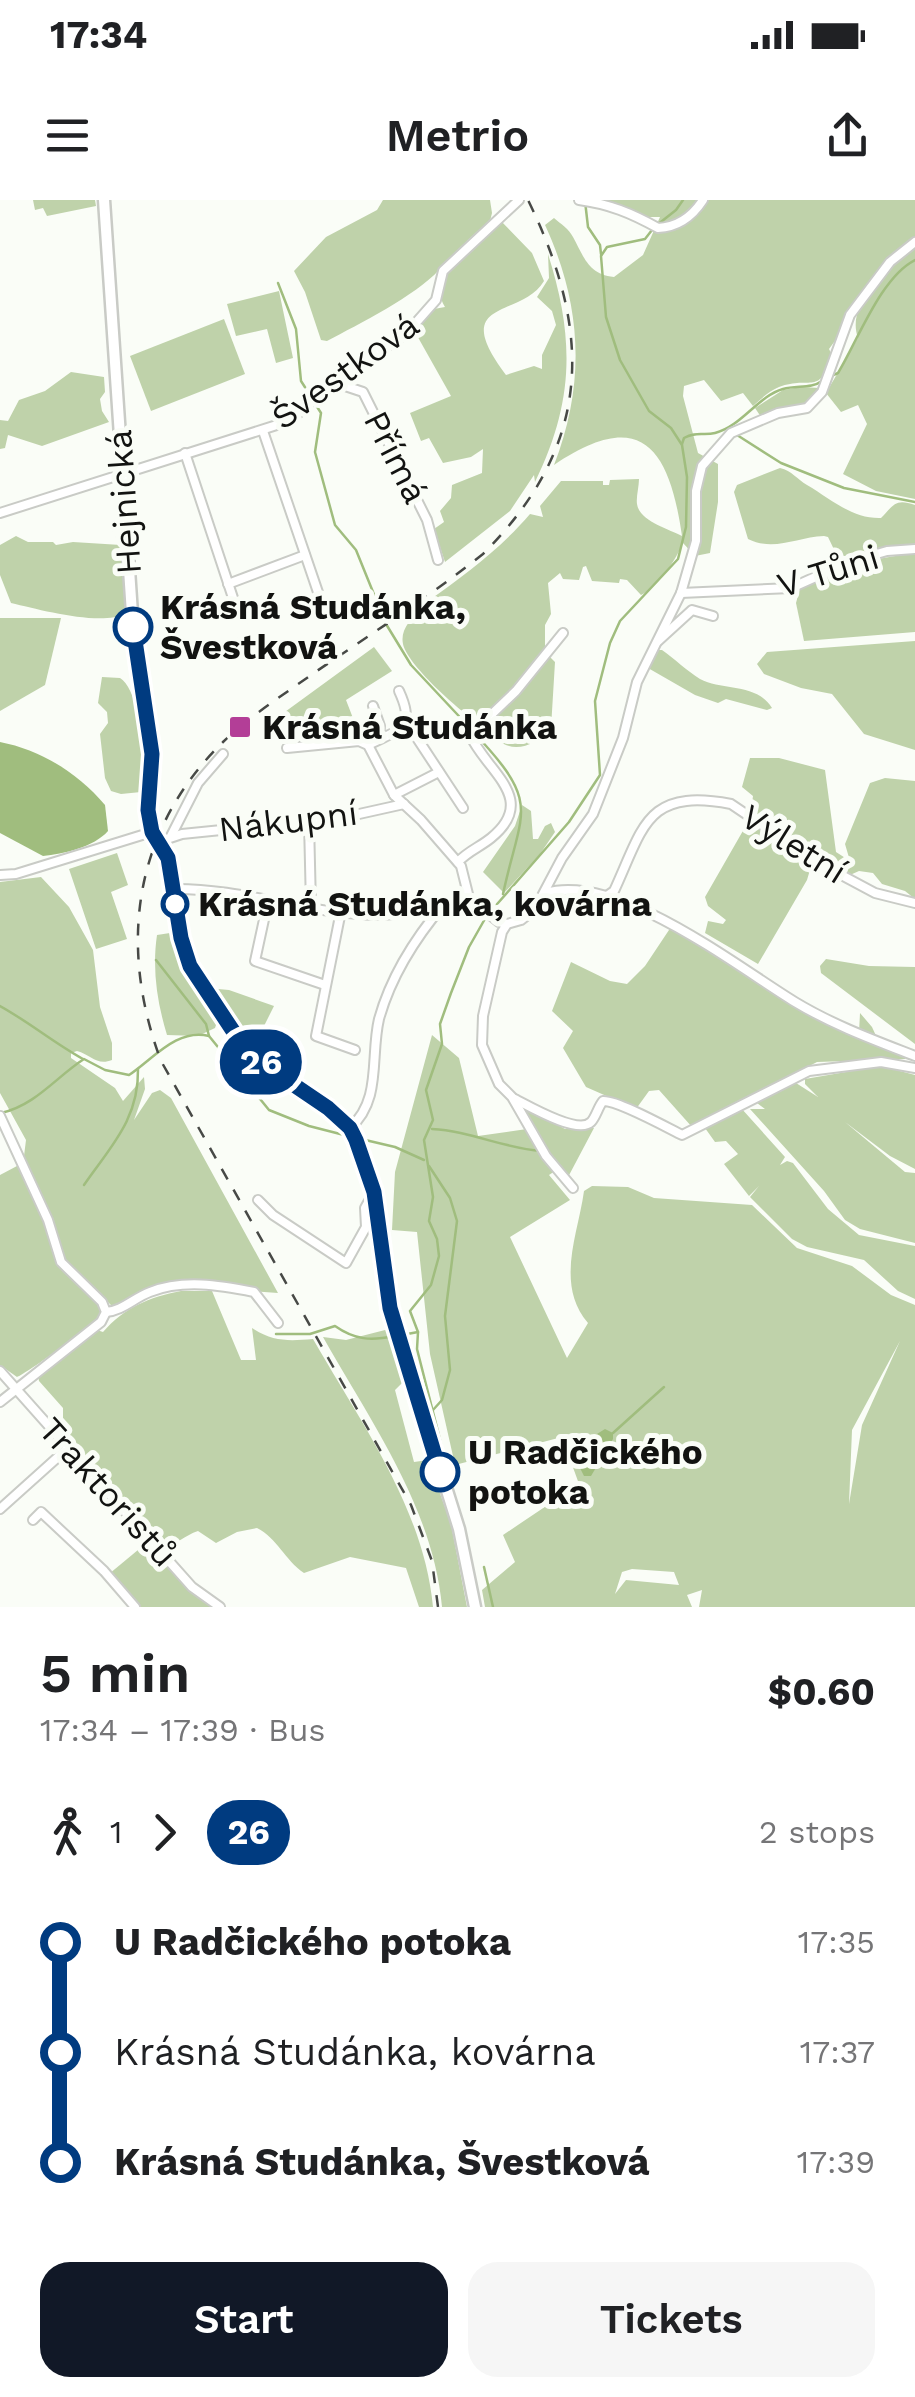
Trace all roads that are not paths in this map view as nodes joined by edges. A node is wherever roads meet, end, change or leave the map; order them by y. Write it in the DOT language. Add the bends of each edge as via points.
graph roads {
  1 [pos="104,200"];
  2 [pos="519,200"];
  3 [pos="578,200"];
  4 [pos="703,200"];
  5 [pos="915,242"];
  6 [pos="326,386"];
  7 [pos="263,431"];
  8 [pos="185,454"];
  9 [pos="123,476"];
  10 [pos="0,513"];
  11 [pos="915,548"];
  12 [pos="305,555"];
  13 [pos="438,560"];
  14 [pos="228,584"];
  15 [pos="682,592"];
  16 [pos="322,601"];
  17 [pos="237,610"];
  18 [pos="713,616"];
  19 [pos="563,633"];
  20 [pos="654,644"];
  21 [pos="400,691"];
  22 [pos="373,706"];
  23 [pos="413,732"];
  24 [pos="379,739"];
  25 [pos="368,745"];
  26 [pos="287,748"];
  27 [pos="223,754"];
  28 [pos="440,772"];
  29 [pos="394,795"];
  30 [pos="404,804"];
  31 [pos="463,808"];
  32 [pos="309,822"];
  33 [pos="152,832"];
  34 [pos="166,839"];
  35 [pos="458,862"];
  36 [pos="0,876"];
  37 [pos="174,889"];
  38 [pos="546,893"];
  39 [pos="469,898"];
  40 [pos="604,898"];
  41 [pos="268,901"];
  42 [pos="915,903"];
  43 [pos="444,904"];
  44 [pos="312,906"];
  45 [pos="341,911"];
  46 [pos="507,924"];
  47 [pos="325,985"];
  48 [pos="355,1050"];
  49 [pos="915,1056"];
  50 [pos="915,1068"];
  51 [pos="512,1098"];
  52 [pos="0,1116"];
  53 [pos="350,1128"];
  54 [pos="573,1188"];
  55 [pos="374,1192"];
  56 [pos="258,1200"];
  57 [pos="106,1312"];
  58 [pos="278,1323"];
  59 [pos="0,1371"];
  60 [pos="15,1388"];
  61 [pos="0,1402"];
  62 [pos="68,1448"];
  63 [pos="0,1510"];
  64 [pos="33,1520"];
  65 [pos="134,1607"];
  66 [pos="220,1607"];
  67 [pos="474,1607"];
  1 -- 9 [label="main road, Hejnická"];
  2 -- 6 [label="street, Švestková" via="443,271 436,300 406,334"];
  3 -- 4 [label="street" via="631,212 658,228 683,221"];
  5 -- 15 [label="street" via="890,262 850,316 822,392 806,408 731,433 702,466 696,541"];
  6 -- 7 [label="street, Švestková" via="300,412"];
  6 -- 13 [label="street, Přímá" via="363,392 427,520"];
  7 -- 8 [label="street, Švestková"];
  7 -- 12 [label="street"];
  8 -- 9 [label="street, Švestková"];
  8 -- 14 [label="street"];
  9 -- 10 [label="street, Švestková"];
  9 -- 33 [label="main road, Hejnická" via="134,643 152,754"];
  11 -- 15 [label="street, V Tůni" via="849,562 791,588"];
  12 -- 14 [label="street"];
  12 -- 16 [label="street"];
  14 -- 17 [label="street"];
  15 -- 20 [label="street"];
  18 -- 20 [label="street" via="692,610"];
  19 -- 35 [label="street" via="470,735 509,788 512,808 491,838"];
  20 -- 38 [label="street" via="593,814"];
  21 -- 24 [label="street" via="408,720"];
  22 -- 24 [label="street"];
  23 -- 28 [label="street"];
  24 -- 25 [label="street"];
  25 -- 26 [label="street"];
  25 -- 29 [label="street"];
  27 -- 34 [label="street, Nákupní"];
  28 -- 29 [label="street"];
  28 -- 31 [label="street"];
  29 -- 30 [label="street"];
  30 -- 32 [label="street, Nákupní"];
  30 -- 35 [label="street"];
  32 -- 34 [label="street, Nákupní"];
  32 -- 44 [label="street"];
  33 -- 34 [label="main road"];
  33 -- 36 [label="street"];
  34 -- 37 [label="main road"];
  35 -- 39 [label="street"];
  37 -- 41 [label="street" via="207,888"];
  37 -- 53 [label="main road" via="190,966 224,1020 254,1057"];
  38 -- 40 [label="street" via="566,887"];
  38 -- 46 [label="street" via="535,909"];
  39 -- 43 [label="street"];
  39 -- 46 [label="street"];
  40 -- 42 [label="street, Výletní" via="614,891 655,810 714,800 731,804 875,893"];
  40 -- 49 [label="street" via="674,924 794,1002"];
  41 -- 44 [label="street"];
  41 -- 47 [label="street" via="254,961"];
  43 -- 45 [label="street" via="403,914"];
  43 -- 53 [label="street" via="416,936 394,982 380,1017 370,1102"];
  44 -- 45 [label="street"];
  45 -- 47 [label="street"];
  46 -- 51 [label="street" via="482,1045"];
  47 -- 48 [label="street" via="316,1036"];
  50 -- 51 [label="street" via="880,1062 810,1071 682,1136 614,1100 603,1101 592,1122 580,1126"];
  51 -- 54 [label="street"];
  52 -- 57 [label="street" via="61,1262"];
  53 -- 55 [label="main road"];
  55 -- 56 [label="street" via="364,1208 366,1227 346,1263"];
  55 -- 67 [label="main road" via="390,1308 459,1529"];
  57 -- 58 [label="street" via="160,1289 204,1284 254,1292"];
  57 -- 60 [label="street"];
  59 -- 60 [label="street, Traktoristů"];
  60 -- 61 [label="street"];
  60 -- 62 [label="street, Traktoristů"];
  62 -- 63 [label="street"];
  62 -- 66 [label="street, Traktoristů" via="192,1586"];
  64 -- 65 [label="street" via="41,1512"];
}
